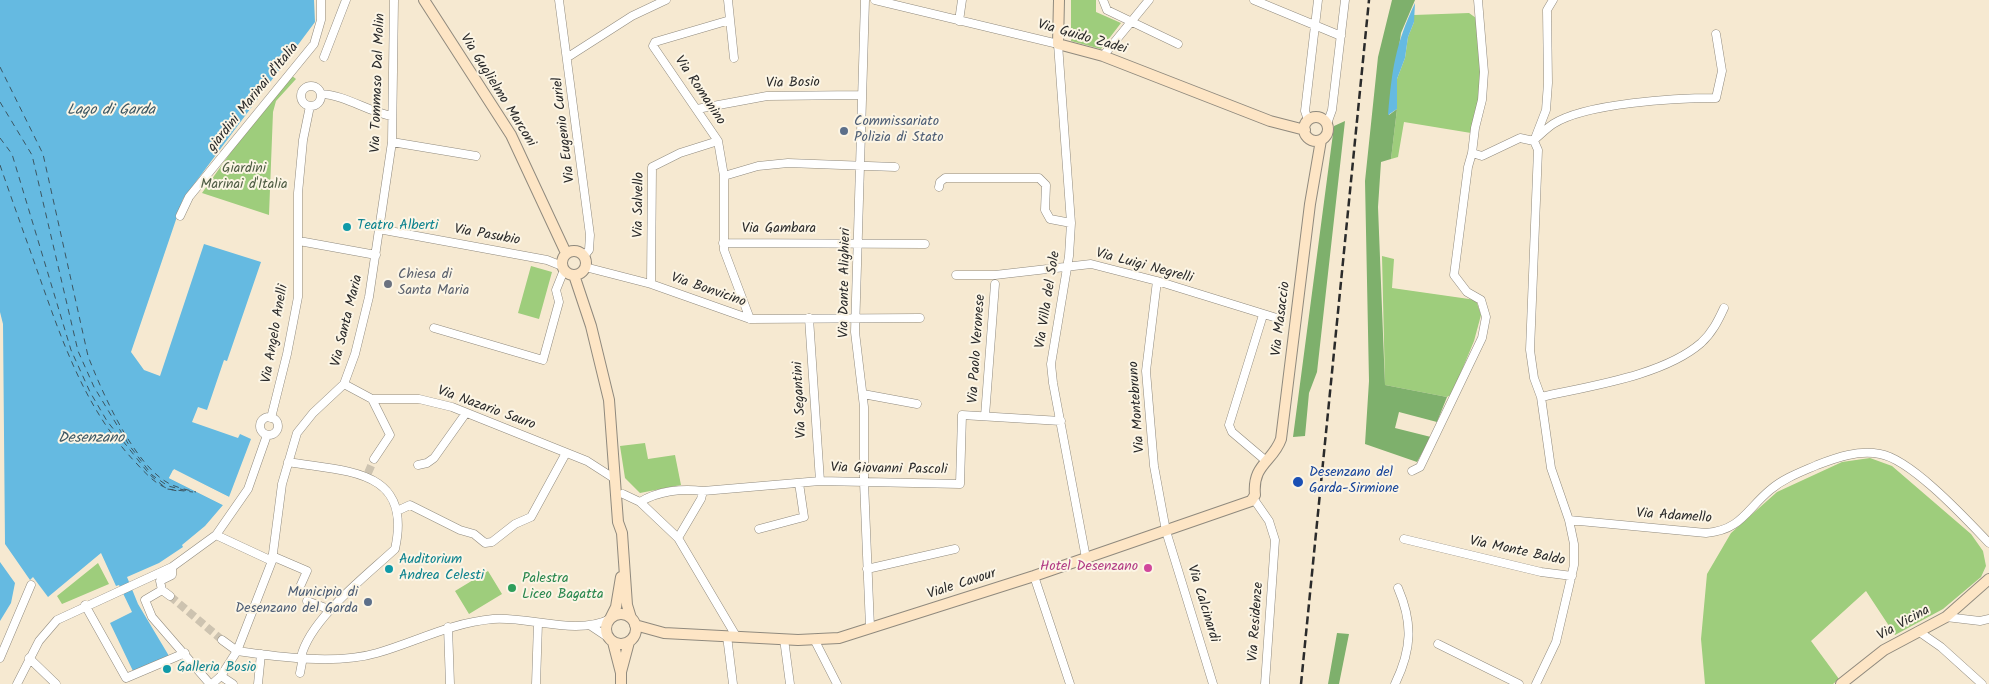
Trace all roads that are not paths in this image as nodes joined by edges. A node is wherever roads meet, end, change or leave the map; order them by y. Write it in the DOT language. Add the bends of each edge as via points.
graph roads {
  1 [pos="321,0"];
  2 [pos="346,0"];
  3 [pos="394,0"];
  4 [pos="424,0"];
  5 [pos="559,0"];
  6 [pos="666,0"];
  7 [pos="728,0"];
  8 [pos="865,0"];
  9 [pos="875,0"];
  10 [pos="962,0"];
  11 [pos="1059,0"];
  12 [pos="1103,0"];
  13 [pos="1149,0"];
  14 [pos="1254,0"];
  15 [pos="1318,0"];
  16 [pos="1345,0"];
  17 [pos="1478,0"];
  18 [pos="1553,0"];
  19 [pos="730,20"];
  20 [pos="959,21"];
  21 [pos="1130,22"];
  22 [pos="1316,27"];
  23 [pos="1716,34"];
  24 [pos="1341,36"];
  25 [pos="314,44"];
  26 [pos="1058,44"];
  27 [pos="1178,44"];
  28 [pos="1103,56"];
  29 [pos="568,57"];
  30 [pos="734,58"];
  31 [pos="322,94"];
  32 [pos="860,95"];
  33 [pos="310,106"];
  34 [pos="697,110"];
  35 [pos="392,116"];
  36 [pos="1308,120"];
  37 [pos="1327,124"];
  38 [pos="1305,130"];
  39 [pos="1321,140"];
  40 [pos="1534,140"];
  41 [pos="718,141"];
  42 [pos="392,142"];
  43 [pos="1472,154"];
  44 [pos="476,156"];
  45 [pos="862,167"];
  46 [pos="895,167"];
  47 [pos="724,176"];
  48 [pos="939,187"];
  49 [pos="180,216"];
  50 [pos="1071,223"];
  51 [pos="379,226"];
  52 [pos="299,241"];
  53 [pos="858,242"];
  54 [pos="723,243"];
  55 [pos="925,244"];
  56 [pos="566,253"];
  57 [pos="376,256"];
  58 [pos="584,256"];
  59 [pos="585,267"];
  60 [pos="1067,267"];
  61 [pos="563,268"];
  62 [pos="574,275"];
  63 [pos="956,275"];
  64 [pos="1157,281"];
  65 [pos="651,284"];
  66 [pos="995,284"];
  67 [pos="1724,308"];
  68 [pos="1263,315"];
  69 [pos="809,318"];
  70 [pos="856,318"];
  71 [pos="920,318"];
  72 [pos="750,319"];
  73 [pos="1280,319"];
  74 [pos="434,328"];
  75 [pos="344,384"];
  76 [pos="863,394"];
  77 [pos="1541,397"];
  78 [pos="372,399"];
  79 [pos="917,404"];
  80 [pos="466,413"];
  81 [pos="985,416"];
  82 [pos="271,418"];
  83 [pos="1061,422"];
  84 [pos="267,435"];
  85 [pos="613,436"];
  86 [pos="566,453"];
  87 [pos="374,457"];
  88 [pos="1265,460"];
  89 [pos="288,462"];
  90 [pos="418,466"];
  91 [pos="1412,472"];
  92 [pos="616,479"];
  93 [pos="820,481"];
  94 [pos="864,482"];
  95 [pos="799,483"];
  96 [pos="703,491"];
  97 [pos="623,494"];
  98 [pos="1254,496"];
  99 [pos="640,502"];
  100 [pos="397,511"];
  101 [pos="1569,520"];
  102 [pos="758,528"];
  103 [pos="1166,531"];
  104 [pos="622,533"];
  105 [pos="216,534"];
  106 [pos="678,538"];
  107 [pos="1404,539"];
  108 [pos="1989,543"];
  109 [pos="955,549"];
  110 [pos="272,558"];
  111 [pos="1086,558"];
  112 [pos="623,561"];
  113 [pos="172,567"];
  114 [pos="867,569"];
  115 [pos="1034,576"];
  116 [pos="1572,576"];
  117 [pos="1989,579"];
  118 [pos="31,585"];
  119 [pos="1398,588"];
  120 [pos="299,589"];
  121 [pos="162,590"];
  122 [pos="170,596"];
  123 [pos="307,601"];
  124 [pos="85,605"];
  125 [pos="331,610"];
  126 [pos="1946,617"];
  127 [pos="610,619"];
  128 [pos="1989,619"];
  129 [pos="633,622"];
  130 [pos="538,623"];
  131 [pos="448,626"];
  132 [pos="591,626"];
  133 [pos="870,626"];
  134 [pos="1918,631"];
  135 [pos="664,633"];
  136 [pos="732,636"];
  137 [pos="784,638"];
  138 [pos="814,639"];
  139 [pos="222,640"];
  140 [pos="611,640"];
  141 [pos="631,640"];
  142 [pos="1438,644"];
  143 [pos="237,651"];
  144 [pos="185,653"];
  145 [pos="261,654"];
  146 [pos="302,657"];
  147 [pos="0,658"];
  148 [pos="29,658"];
  149 [pos="300,673"];
  150 [pos="621,673"];
  151 [pos="221,676"];
  152 [pos="49,677"];
  153 [pos="128,681"];
  154 [pos="17,684"];
  155 [pos="56,684"];
  156 [pos="63,684"];
  157 [pos="211,684"];
  158 [pos="233,684"];
  159 [pos="258,684"];
  160 [pos="450,684"];
  161 [pos="536,684"];
  162 [pos="621,684"];
  163 [pos="734,684"];
  164 [pos="790,684"];
  165 [pos="837,684"];
  166 [pos="1070,684"];
  167 [pos="1213,684"];
  168 [pos="1265,684"];
  169 [pos="1395,684"];
  170 [pos="1518,684"];
  171 [pos="1536,684"];
  172 [pos="1841,684"];
  173 [pos="1982,684"];
  1 -- 25 [label="street" via="322,20"];
  2 -- 25 [label="street" via="326,53"];
  3 -- 35 [label="street, Via Tommaso Dal Molin"];
  4 -- 56 [label="street, Via Guglielmo Marconi" via="511,135"];
  5 -- 29 [label="street, Via Eugenio Curiel"];
  6 -- 29 [label="street" via="632,16"];
  7 -- 19 [label="street"];
  8 -- 32 [label="street, Via Dante Alighieri"];
  9 -- 20 [label="street, Via Guido Zadei"];
  10 -- 20 [label="street"];
  11 -- 26 [label="street"];
  12 -- 21 [label="street" via="1107,10"];
  13 -- 21 [label="street"];
  14 -- 22 [label="street"];
  15 -- 22 [label="street"];
  16 -- 24 [label="street"];
  17 -- 43 [label="street" via="1484,72"];
  18 -- 40 [label="street" via="1547,10 1546,110"];
  19 -- 30 [label="street"];
  19 -- 34 [label="street, Via Romanino" via="656,42 653,46"];
  20 -- 26 [label="street, Via Guido Zadei"];
  21 -- 27 [label="street"];
  21 -- 28 [label="street"];
  22 -- 24 [label="street"];
  22 -- 36 [label="street" via="1305,111"];
  23 -- 40 [label="street" via="1722,72 1716,98 1675,98 1600,109 1553,124"];
  24 -- 37 [label="street" via="1332,110"];
  25 -- 49 [label="street, giardini Marinai d'Italia" via="189,197"];
  26 -- 28 [label="street, Via Guido Zadei"];
  26 -- 50 [label="street, Via Villa del Sole"];
  28 -- 38 [label="street, Via Guido Zadei" via="1270,121"];
  29 -- 58 [label="street, Via Eugenio Curiel" via="590,235 589,250"];
  31 -- 33 [label="street" via="318,104"];
  31 -- 33 [label="street" via="312,86 303,90 302,100"];
  31 -- 35 [label="street"];
  32 -- 34 [label="street, Via Bosio" via="767,96"];
  32 -- 45 [label="street, Via Dante Alighieri"];
  33 -- 52 [label="street, Via Angelo Anelli" via="302,140 297,213"];
  34 -- 41 [label="street, Via Romanino"];
  35 -- 42 [label="street, Via Tommaso Dal Molin"];
  36 -- 37 [label="street" via="1319,117"];
  36 -- 38 [label="street"];
  37 -- 39 [label="street" via="1328,131"];
  38 -- 39 [label="street" via="1311,139"];
  39 -- 88 [label="street, Via Masaccio" via="1310,204 1283,428 1278,447"];
  40 -- 43 [label="street" via="1520,138 1482,156"];
  40 -- 77 [label="street" via="1538,150 1530,350"];
  41 -- 47 [label="street, Via Romanino"];
  41 -- 65 [label="street, Via Salvello" via="652,166"];
  42 -- 44 [label="street"];
  42 -- 51 [label="street, Via Tommaso Dal Molin"];
  43 -- 91 [label="street" via="1454,275 1467,292 1481,300 1486,317 1482,338 1420,467"];
  45 -- 46 [label="street"];
  45 -- 47 [label="street" via="788,163 758,166"];
  45 -- 53 [label="street, Via Dante Alighieri"];
  47 -- 54 [label="street, Via Romanino"];
  48 -- 50 [label="street" via="945,178 1039,178 1046,185 1045,210 1050,219"];
  50 -- 60 [label="street, Via Villa del Sole"];
  51 -- 57 [label="street, Via Santa Maria"];
  51 -- 61 [label="street, Via Pasubio" via="384,230 548,260"];
  52 -- 57 [label="street"];
  52 -- 82 [label="street, Via Angelo Anelli" via="298,297"];
  53 -- 54 [label="street, Via Gambara"];
  53 -- 55 [label="street, Via Gambara"];
  53 -- 70 [label="street, Via Dante Alighieri"];
  54 -- 72 [label="street, Via Romanino"];
  56 -- 58 [label="street" via="574,250"];
  56 -- 61 [label="street" via="562,259"];
  57 -- 75 [label="street, Via Santa Maria" via="365,316"];
  58 -- 59 [label="street"];
  59 -- 62 [label="street"];
  59 -- 65 [label="street, Via Bonvicino"];
  60 -- 63 [label="street, Via Luigi Negrelli" via="995,275"];
  60 -- 64 [label="street, Via Luigi Negrelli" via="1091,264"];
  60 -- 83 [label="street, Via Villa del Sole" via="1052,364"];
  61 -- 62 [label="street"];
  61 -- 74 [label="street" via="556,290 559,302 543,360"];
  62 -- 85 [label="street" via="595,342 609,400"];
  64 -- 68 [label="street, Via Luigi Negrelli"];
  64 -- 103 [label="street, Via Montebruno" via="1146,371 1154,466"];
  65 -- 72 [label="street, Via Bonvicino"];
  66 -- 81 [label="street, Via Paolo Veronese"];
  67 -- 77 [label="street" via="1716,326 1701,343 1651,370"];
  68 -- 73 [label="street, Via Luigi Negrelli"];
  68 -- 88 [label="street" via="1230,425 1232,432"];
  69 -- 70 [label="street, Via Bonvicino"];
  69 -- 72 [label="street, Via Bonvicino"];
  69 -- 93 [label="street, Via Segantini"];
  70 -- 71 [label="street, Via Bonvicino"];
  70 -- 76 [label="street, Via Dante Alighieri"];
  75 -- 78 [label="street, Via Nazario Sauro"];
  75 -- 89 [label="street, Via Santa Maria" via="297,433"];
  76 -- 79 [label="street"];
  76 -- 94 [label="street, Via Dante Alighieri"];
  77 -- 101 [label="street" via="1552,468"];
  78 -- 80 [label="street, Via Nazario Sauro" via="419,399"];
  78 -- 87 [label="street" via="390,435"];
  80 -- 86 [label="street, Via Nazario Sauro"];
  80 -- 90 [label="street" via="434,458"];
  81 -- 83 [label="street, Via Giovanni Pascoli"];
  81 -- 94 [label="street, Via Giovanni Pascoli" via="962,415 960,484"];
  82 -- 84 [label="street" via="264,419 261,424"];
  82 -- 84 [label="street" via="276,420 278,428 273,435"];
  83 -- 111 [label="street, Via Villa del Sole"];
  84 -- 105 [label="street" via="248,489"];
  85 -- 92 [label="street"];
  85 -- 97 [label="street"];
  86 -- 92 [label="street, Via Nazario Sauro" via="587,461"];
  86 -- 100 [label="street" via="531,517 515,524 492,542 485,543 474,534 410,506"];
  88 -- 98 [label="street, Via Masaccio" via="1254,485"];
  89 -- 100 [label="street" via="367,475 382,486"];
  89 -- 110 [label="street"];
  92 -- 104 [label="street" via="618,522"];
  93 -- 94 [label="street, Via Giovanni Pascoli"];
  93 -- 95 [label="street, Via Giovanni Pascoli"];
  94 -- 114 [label="street, Via Dante Alighieri"];
  95 -- 96 [label="street, Via Giovanni Pascoli"];
  95 -- 102 [label="street" via="804,518"];
  96 -- 99 [label="street, Via Giovanni Pascoli" via="691,489 652,494"];
  96 -- 106 [label="street"];
  97 -- 99 [label="street"];
  97 -- 104 [label="street"];
  98 -- 103 [label="street, Viale Cavour" via="1248,503"];
  98 -- 168 [label="street, Via Residenze" via="1274,533"];
  99 -- 106 [label="street"];
  100 -- 125 [label="street" via="395,549"];
  101 -- 108 [label="street, Via Adamello" via="1723,532 1787,478 1843,456 1864,452 1883,454 1900,462"];
  101 -- 116 [label="street" via="1574,544"];
  103 -- 111 [label="street, Viale Cavour"];
  103 -- 167 [label="street, Via Calcinardi"];
  104 -- 112 [label="street"];
  105 -- 110 [label="street"];
  105 -- 113 [label="street"];
  106 -- 136 [label="street"];
  107 -- 116 [label="street, Via Monte Baldo" via="1541,572"];
  109 -- 114 [label="street"];
  110 -- 120 [label="street" via="307,571"];
  110 -- 143 [label="street"];
  111 -- 115 [label="street, Viale Cavour"];
  112 -- 127 [label="street" via="616,607"];
  112 -- 129 [label="street" via="627,605"];
  113 -- 121 [label="street" via="172,575 160,582"];
  113 -- 124 [label="street"];
  114 -- 133 [label="street, Via Dante Alighieri"];
  115 -- 133 [label="street, Viale Cavour"];
  115 -- 166 [label="street"];
  116 -- 171 [label="street, Via Monte Baldo" via="1556,642"];
  117 -- 126 [label="street"];
  118 -- 147 [label="street"];
  119 -- 169 [label="street" via="1407,609 1409,645"];
  121 -- 122 [label="street"];
  121 -- 144 [label="street" via="145,600 152,617"];
  123 -- 125 [label="street"];
  124 -- 148 [label="street" via="50,625"];
  124 -- 153 [label="street"];
  125 -- 146 [label="street" via="304,646"];
  126 -- 128 [label="street, Via Vicina"];
  126 -- 134 [label="street, Via Vicina"];
  127 -- 129 [label="street" via="620,614"];
  127 -- 132 [label="street"];
  127 -- 140 [label="street" via="606,628"];
  129 -- 135 [label="street, Viale Cavour"];
  129 -- 141 [label="street"];
  130 -- 131 [label="street" via="495,619"];
  130 -- 132 [label="street"];
  130 -- 161 [label="street"];
  131 -- 146 [label="street" via="376,654 350,658"];
  131 -- 160 [label="street"];
  132 -- 140 [label="street"];
  133 -- 138 [label="street, Viale Cavour" via="840,638"];
  134 -- 172 [label="street, Via Vicina" via="1884,650"];
  134 -- 173 [label="street"];
  135 -- 136 [label="street, Viale Cavour"];
  135 -- 141 [label="street, Viale Cavour"];
  136 -- 137 [label="street, Viale Cavour"];
  136 -- 163 [label="street"];
  137 -- 138 [label="street, Viale Cavour"];
  137 -- 164 [label="street"];
  138 -- 165 [label="street"];
  139 -- 143 [label="street"];
  140 -- 141 [label="street" via="621,644"];
  140 -- 150 [label="street"];
  141 -- 150 [label="street"];
  142 -- 170 [label="street"];
  143 -- 145 [label="street"];
  143 -- 151 [label="street"];
  144 -- 153 [label="street"];
  144 -- 157 [label="street"];
  145 -- 146 [label="street"];
  145 -- 159 [label="street"];
  146 -- 149 [label="street"];
  148 -- 152 [label="street"];
  148 -- 154 [label="street"];
  150 -- 162 [label="street"];
  151 -- 157 [label="street"];
  151 -- 158 [label="street"];
  152 -- 155 [label="street"];
  152 -- 156 [label="street"];
}
